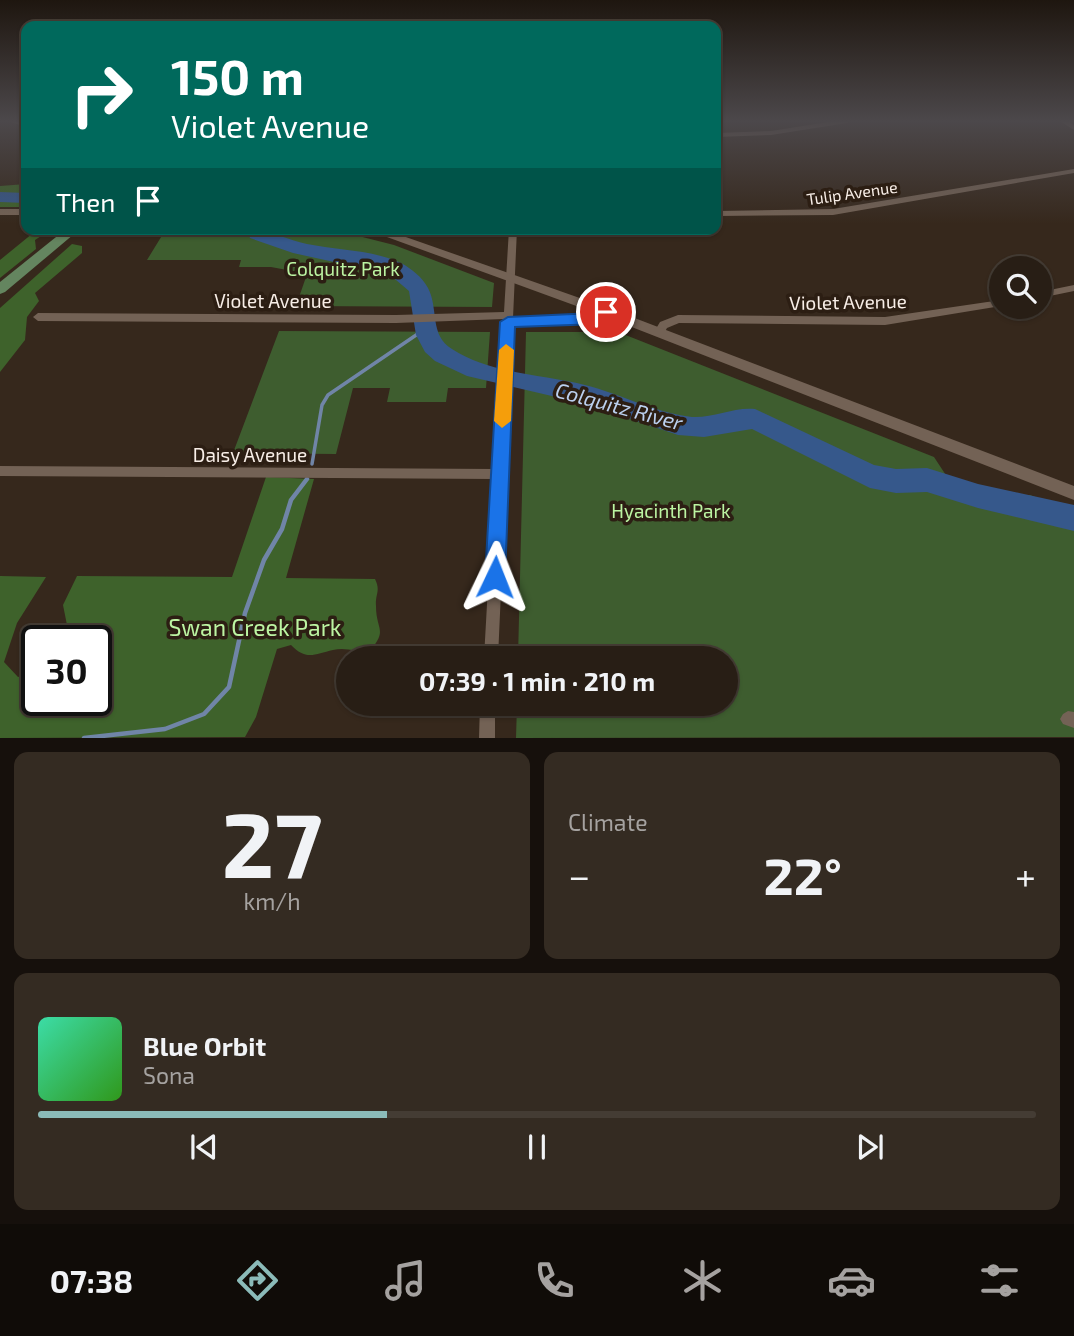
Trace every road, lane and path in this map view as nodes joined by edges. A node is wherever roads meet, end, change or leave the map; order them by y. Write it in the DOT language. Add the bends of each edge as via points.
graph roads {
  1 [pos="1074,171"];
  2 [pos="0,212"];
  3 [pos="21,212"];
  4 [pos="721,214"];
  5 [pos="67,235"];
  6 [pos="388,235"];
  7 [pos="513,235"];
  8 [pos="49,251"];
  9 [pos="510,278"];
  10 [pos="1074,288"];
  11 [pos="0,289"];
  12 [pos="1052,293"];
  13 [pos="0,300"];
  14 [pos="989,305"];
  15 [pos="606,312"];
  16 [pos="38,317"];
  17 [pos="508,319"];
  18 [pos="659,332"];
  19 [pos="0,471"];
  20 [pos="499,474"];
  21 [pos="1074,493"];
  22 [pos="492,646"];
  23 [pos="488,716"];
  24 [pos="487,737"];
  1 -- 4 [label="street, Tulip Avenue" via="833,212"];
  2 -- 3 [label="main road"];
  5 -- 8 [label="main road"];
  6 -- 9 [label="main road"];
  7 -- 9 [label="street"];
  8 -- 11 [label="main road"];
  8 -- 13 [label="main road"];
  9 -- 15 [label="main road"];
  9 -- 17 [label="street"];
  10 -- 12 [label="street"];
  14 -- 18 [label="street, Violet Avenue" via="885,321 678,319 663,325"];
  15 -- 17 [label="street, Violet Avenue" via="599,318"];
  15 -- 18 [label="main road"];
  16 -- 17 [label="street, Violet Avenue"];
  17 -- 20 [label="street"];
  18 -- 21 [label="main road"];
  19 -- 20 [label="street, Daisy Avenue"];
  20 -- 22 [label="street"];
  23 -- 24 [label="street"];
}
